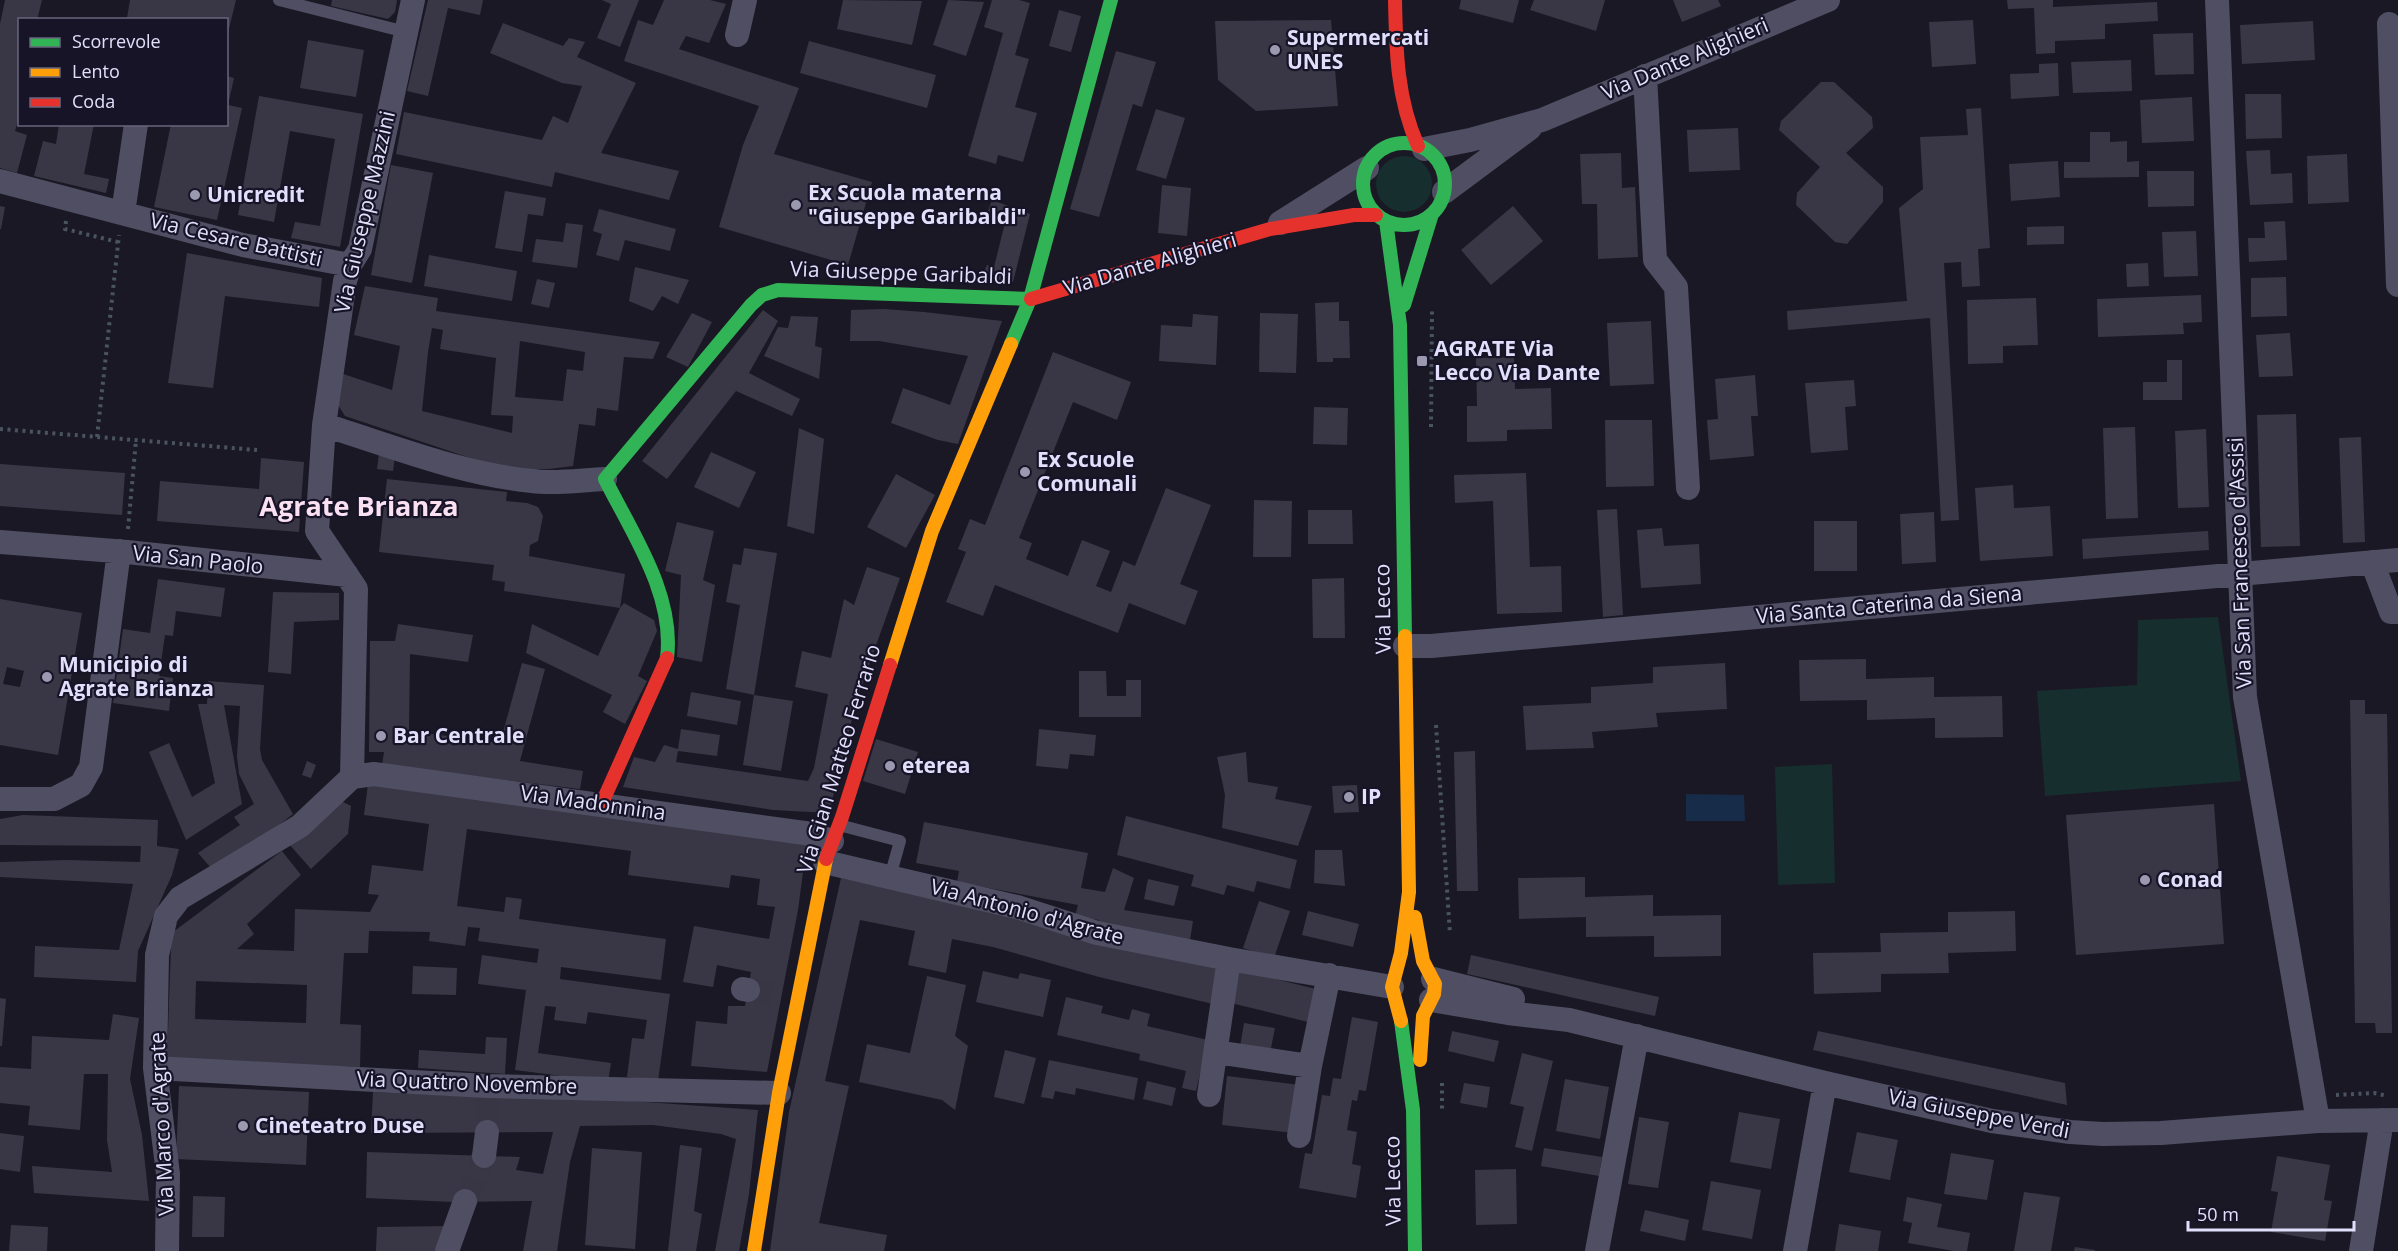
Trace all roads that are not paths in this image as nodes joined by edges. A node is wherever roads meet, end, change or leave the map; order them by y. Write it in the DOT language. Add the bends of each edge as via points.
graph roads {
  1 [pos="279,0"];
  2 [pos="413,0"];
  3 [pos="745,0"];
  4 [pos="1109,0"];
  5 [pos="1395,0"];
  6 [pos="1828,0"];
  7 [pos="2217,0"];
  8 [pos="2388,24"];
  9 [pos="406,32"];
  10 [pos="737,36"];
  11 [pos="1396,68"];
  12 [pos="1645,76"];
  13 [pos="1389,104"];
  14 [pos="1542,120"];
  15 [pos="136,126"];
  16 [pos="1379,137"];
  17 [pos="1421,147"];
  18 [pos="1369,164"];
  19 [pos="0,181"];
  20 [pos="1444,192"];
  21 [pos="123,213"];
  22 [pos="1432,214"];
  23 [pos="1381,218"];
  24 [pos="1270,229"];
  25 [pos="350,266"];
  26 [pos="2398,285"];
  27 [pos="1030,298"];
  28 [pos="1400,325"];
  29 [pos="324,424"];
  30 [pos="605,479"];
  31 [pos="1688,488"];
  32 [pos="0,542"];
  33 [pos="123,552"];
  34 [pos="2398,560"];
  35 [pos="2372,562"];
  36 [pos="2241,575"];
  37 [pos="351,582"];
  38 [pos="2398,612"];
  39 [pos="1405,646"];
  40 [pos="352,777"];
  41 [pos="0,800"];
  42 [pos="602,803"];
  43 [pos="832,842"];
  44 [pos="890,877"];
  45 [pos="1409,892"];
  46 [pos="1229,958"];
  47 [pos="1329,975"];
  48 [pos="1395,987"];
  49 [pos="1430,988"];
  50 [pos="1637,1036"];
  51 [pos="1216,1052"];
  52 [pos="1310,1066"];
  53 [pos="155,1068"];
  54 [pos="1825,1083"];
  55 [pos="779,1093"];
  56 [pos="1209,1095"];
  57 [pos="1413,1110"];
  58 [pos="2390,1120"];
  59 [pos="2318,1121"];
  60 [pos="487,1132"];
  61 [pos="1299,1136"];
  62 [pos="484,1156"];
  63 [pos="465,1202"];
  64 [pos="167,1251"];
  65 [pos="447,1251"];
  66 [pos="754,1251"];
  67 [pos="1415,1251"];
  68 [pos="1597,1251"];
  69 [pos="1795,1251"];
  70 [pos="2361,1251"];
  1 -- 9 [label="lane"];
  2 -- 9 [label="street, Via Giuseppe Mazzini"];
  3 -- 10 [label="street"];
  4 -- 27 [label="street, Via Gian Matteo Ferrario"];
  5 -- 11 [label="street"];
  6 -- 12 [label="street, Via Dante Alighieri"];
  7 -- 36 [label="street, Via San Francesco d'Assisi"];
  8 -- 26 [label="street"];
  9 -- 25 [label="street, Via Giuseppe Mazzini" via="360,249"];
  11 -- 13 [label="street"];
  11 -- 17 [label="street" via="1408,125"];
  12 -- 14 [label="street, Via Dante Alighieri"];
  12 -- 31 [label="street" via="1655,260 1676,286"];
  14 -- 17 [label="street, Via Dante Alighieri" via="1470,140"];
  14 -- 20 [label="street, Via Dante Alighieri"];
  15 -- 21 [label="street, Via Cesare Battisti"];
  16 -- 18 [label="street"];
  17 -- 18 [label="street" via="1404,143 1392,146 1380,151"];
  17 -- 20 [label="street" via="1440,165"];
  18 -- 23 [label="street" via="1363,182 1365,196"];
  18 -- 24 [label="street, Via Dante Alighieri"];
  19 -- 21 [label="street, Via Cesare Battisti"];
  20 -- 22 [label="street"];
  21 -- 25 [label="street, Via Cesare Battisti" via="243,245"];
  22 -- 23 [label="street" via="1406,225"];
  22 -- 28 [label="street, Via Lecco"];
  23 -- 24 [label="street, Via Dante Alighieri" via="1349,216"];
  23 -- 28 [label="street, Via Lecco" via="1393,264"];
  24 -- 27 [label="street, Via Dante Alighieri"];
  25 -- 29 [label="street, Via Giuseppe Mazzini"];
  27 -- 30 [label="street, Via Giuseppe Garibaldi" via="778,290 762,296"];
  27 -- 43 [label="street, Via Gian Matteo Ferrario" via="932,531"];
  28 -- 39 [label="street, Via Lecco"];
  29 -- 30 [label="street" via="436,461 500,476 534,482"];
  29 -- 37 [label="street, Via Giuseppe Mazzini" via="317,531"];
  30 -- 42 [label="street" via="653,575 667,618 668,657"];
  32 -- 33 [label="street"];
  33 -- 37 [label="street, Via San Paolo"];
  33 -- 41 [label="street, Via San Paolo" via="91,767 81,785 54,799"];
  34 -- 35 [label="street, Via Santa Caterina da Siena"];
  35 -- 36 [label="street, Via Santa Caterina da Siena"];
  35 -- 38 [label="street" via="2391,612"];
  36 -- 39 [label="street, Via Santa Caterina da Siena"];
  36 -- 59 [label="street, Via San Francesco d'Assisi" via="2245,698"];
  37 -- 40 [label="street"];
  39 -- 45 [label="street, Via Lecco"];
  40 -- 42 [label="street, Via Madonnina" via="374,774"];
  40 -- 53 [label="street, Via Marco d'Agrate" via="300,826 180,898 166,916 157,955"];
  42 -- 43 [label="street, Via Madonnina" via="812,834"];
  43 -- 44 [label="street, Via Antonio d'Agrate"];
  43 -- 44 [label="lane" via="900,841"];
  43 -- 55 [label="street, Via Gian Matteo Ferrario" via="790,998"];
  44 -- 46 [label="street, Via Antonio d'Agrate" via="1017,906 1097,933"];
  45 -- 48 [label="street, Via Lecco"];
  45 -- 49 [label="street, Via Lecco"];
  46 -- 47 [label="street, Via Antonio d'Agrate"];
  46 -- 51 [label="street"];
  47 -- 48 [label="street, Via Antonio d'Agrate"];
  47 -- 52 [label="street"];
  48 -- 49 [label="street" via="1404,969 1412,966"];
  48 -- 49 [label="street" via="1411,1009 1420,1008"];
  48 -- 57 [label="street, Via Lecco"];
  49 -- 50 [label="street, Via Giuseppe Verdi" via="1526,1015 1569,1020"];
  49 -- 57 [label="street, Via Lecco" via="1423,1016"];
  50 -- 54 [label="street, Via Giuseppe Verdi"];
  50 -- 68 [label="street"];
  51 -- 52 [label="street"];
  51 -- 56 [label="street"];
  52 -- 61 [label="street"];
  53 -- 55 [label="street, Via Quattro Novembre" via="487,1091"];
  53 -- 64 [label="street, Via Marco d'Agrate" via="168,1174"];
  54 -- 59 [label="street, Via Giuseppe Verdi" via="1992,1120 2070,1132 2161,1133"];
  54 -- 69 [label="street"];
  55 -- 66 [label="street, Via Gian Matteo Ferrario"];
  57 -- 67 [label="street, Via Lecco"];
  58 -- 59 [label="street, Via Giuseppe Verdi"];
  58 -- 70 [label="street"];
  60 -- 62 [label="street"];
  63 -- 65 [label="street"];
}
